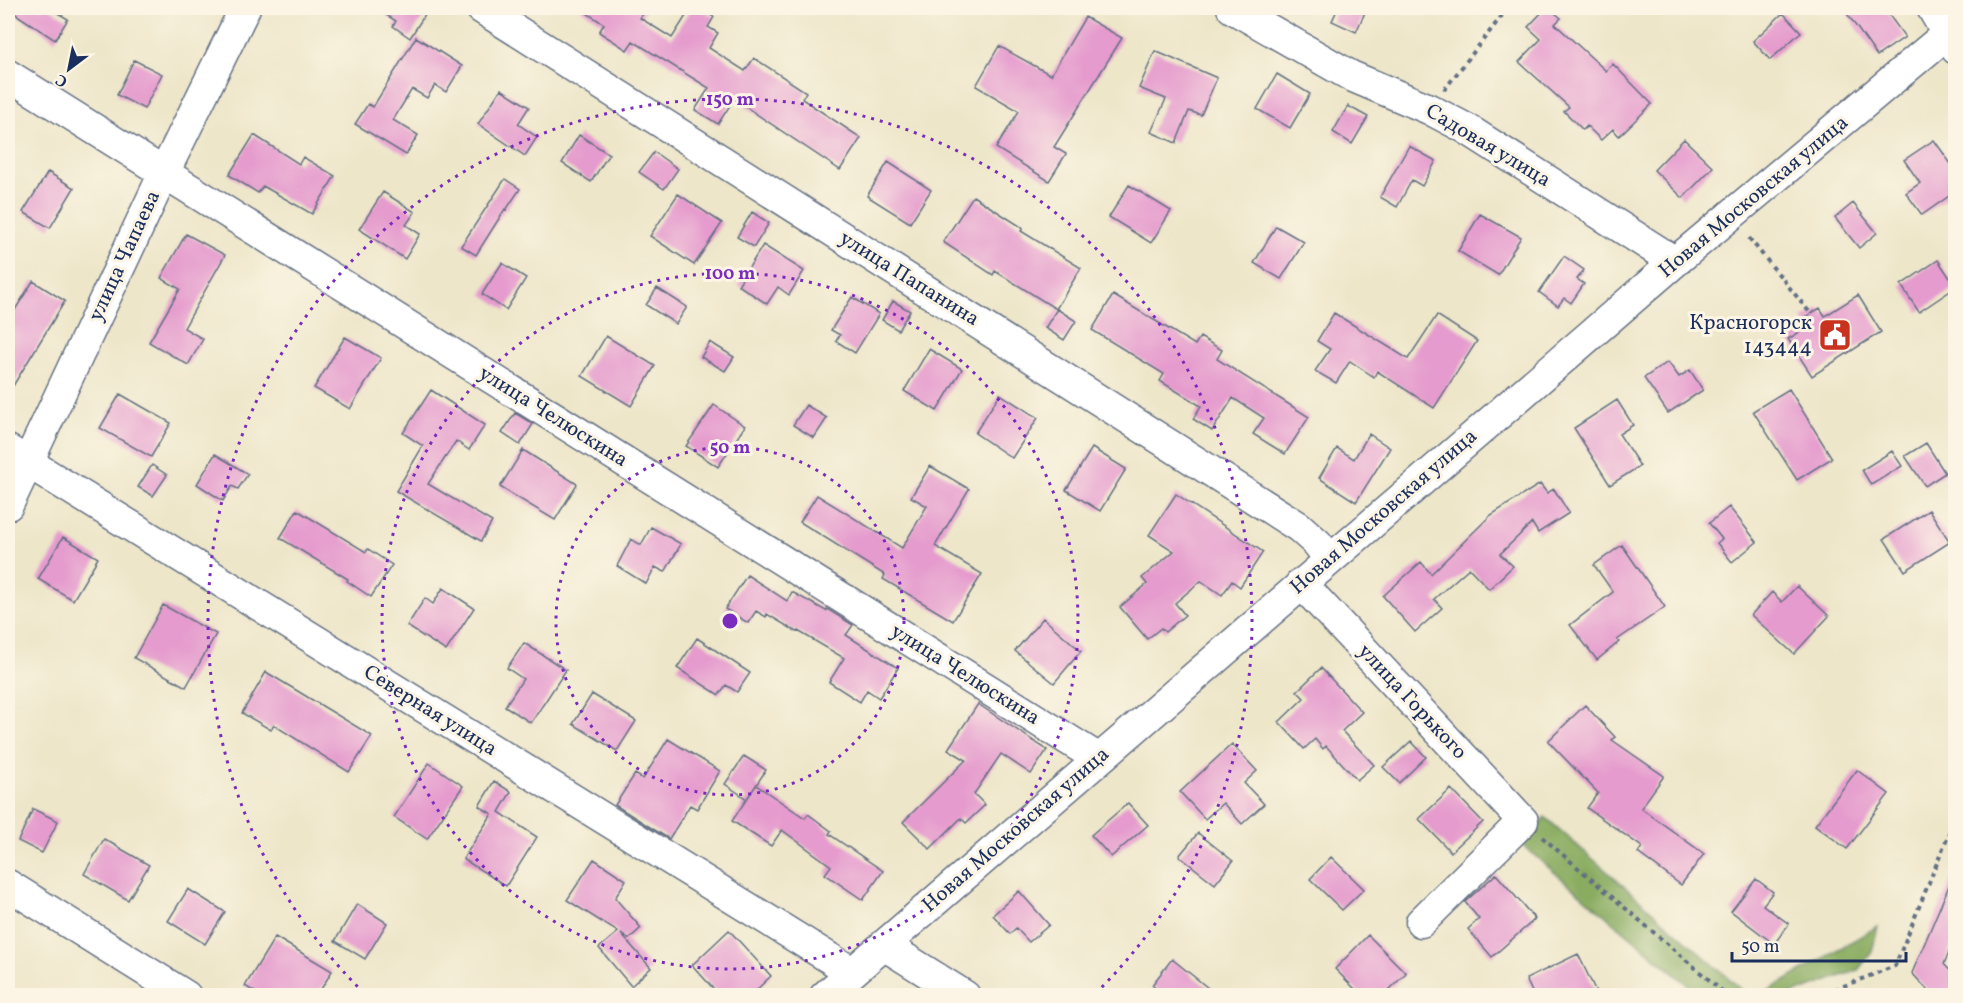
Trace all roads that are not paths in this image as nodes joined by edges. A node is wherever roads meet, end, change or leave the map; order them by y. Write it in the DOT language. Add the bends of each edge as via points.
graph roads {
  1 [pos="245,8"];
  2 [pos="481,8"];
  3 [pos="1232,8"];
  4 [pos="1932,8"];
  5 [pos="1952,41"];
  6 [pos="8,75"];
  7 [pos="164,173"];
  8 [pos="1675,262"];
  9 [pos="18,456"];
  10 [pos="8,505"];
  11 [pos="1329,560"];
  12 [pos="1301,583"];
  13 [pos="1099,759"];
  14 [pos="8,885"];
  15 [pos="1421,922"];
  16 [pos="884,945"];
  17 [pos="852,972"];
  18 [pos="186,996"];
  19 [pos="825,996"];
  20 [pos="965,996"];
  1 -- 7 [label="street, улица Чапаева"];
  2 -- 11 [label="street, улица Папанина" via="1299,527"];
  3 -- 8 [label="street, Садовая улица" via="1352,76 1467,129"];
  4 -- 5 [label="street"];
  5 -- 8 [label="street, Новая Московская улица"];
  6 -- 7 [label="street, улица Челюскина"];
  7 -- 9 [label="street, улица Чапаева"];
  7 -- 13 [label="street, улица Челюскина"];
  8 -- 11 [label="street, Новая Московская улица"];
  9 -- 10 [label="street, улица Чапаева"];
  9 -- 17 [label="street, Северная улица"];
  11 -- 12 [label="street, Новая Московская улица"];
  12 -- 13 [label="street, Новая Московская улица"];
  12 -- 15 [label="street, улица Горького" via="1523,821"];
  13 -- 16 [label="street, Новая Московская улица"];
  14 -- 18 [label="street"];
  16 -- 17 [label="street, Новая Московская улица"];
  16 -- 20 [label="street"];
  17 -- 19 [label="street, Новая Московская улица"];
}
